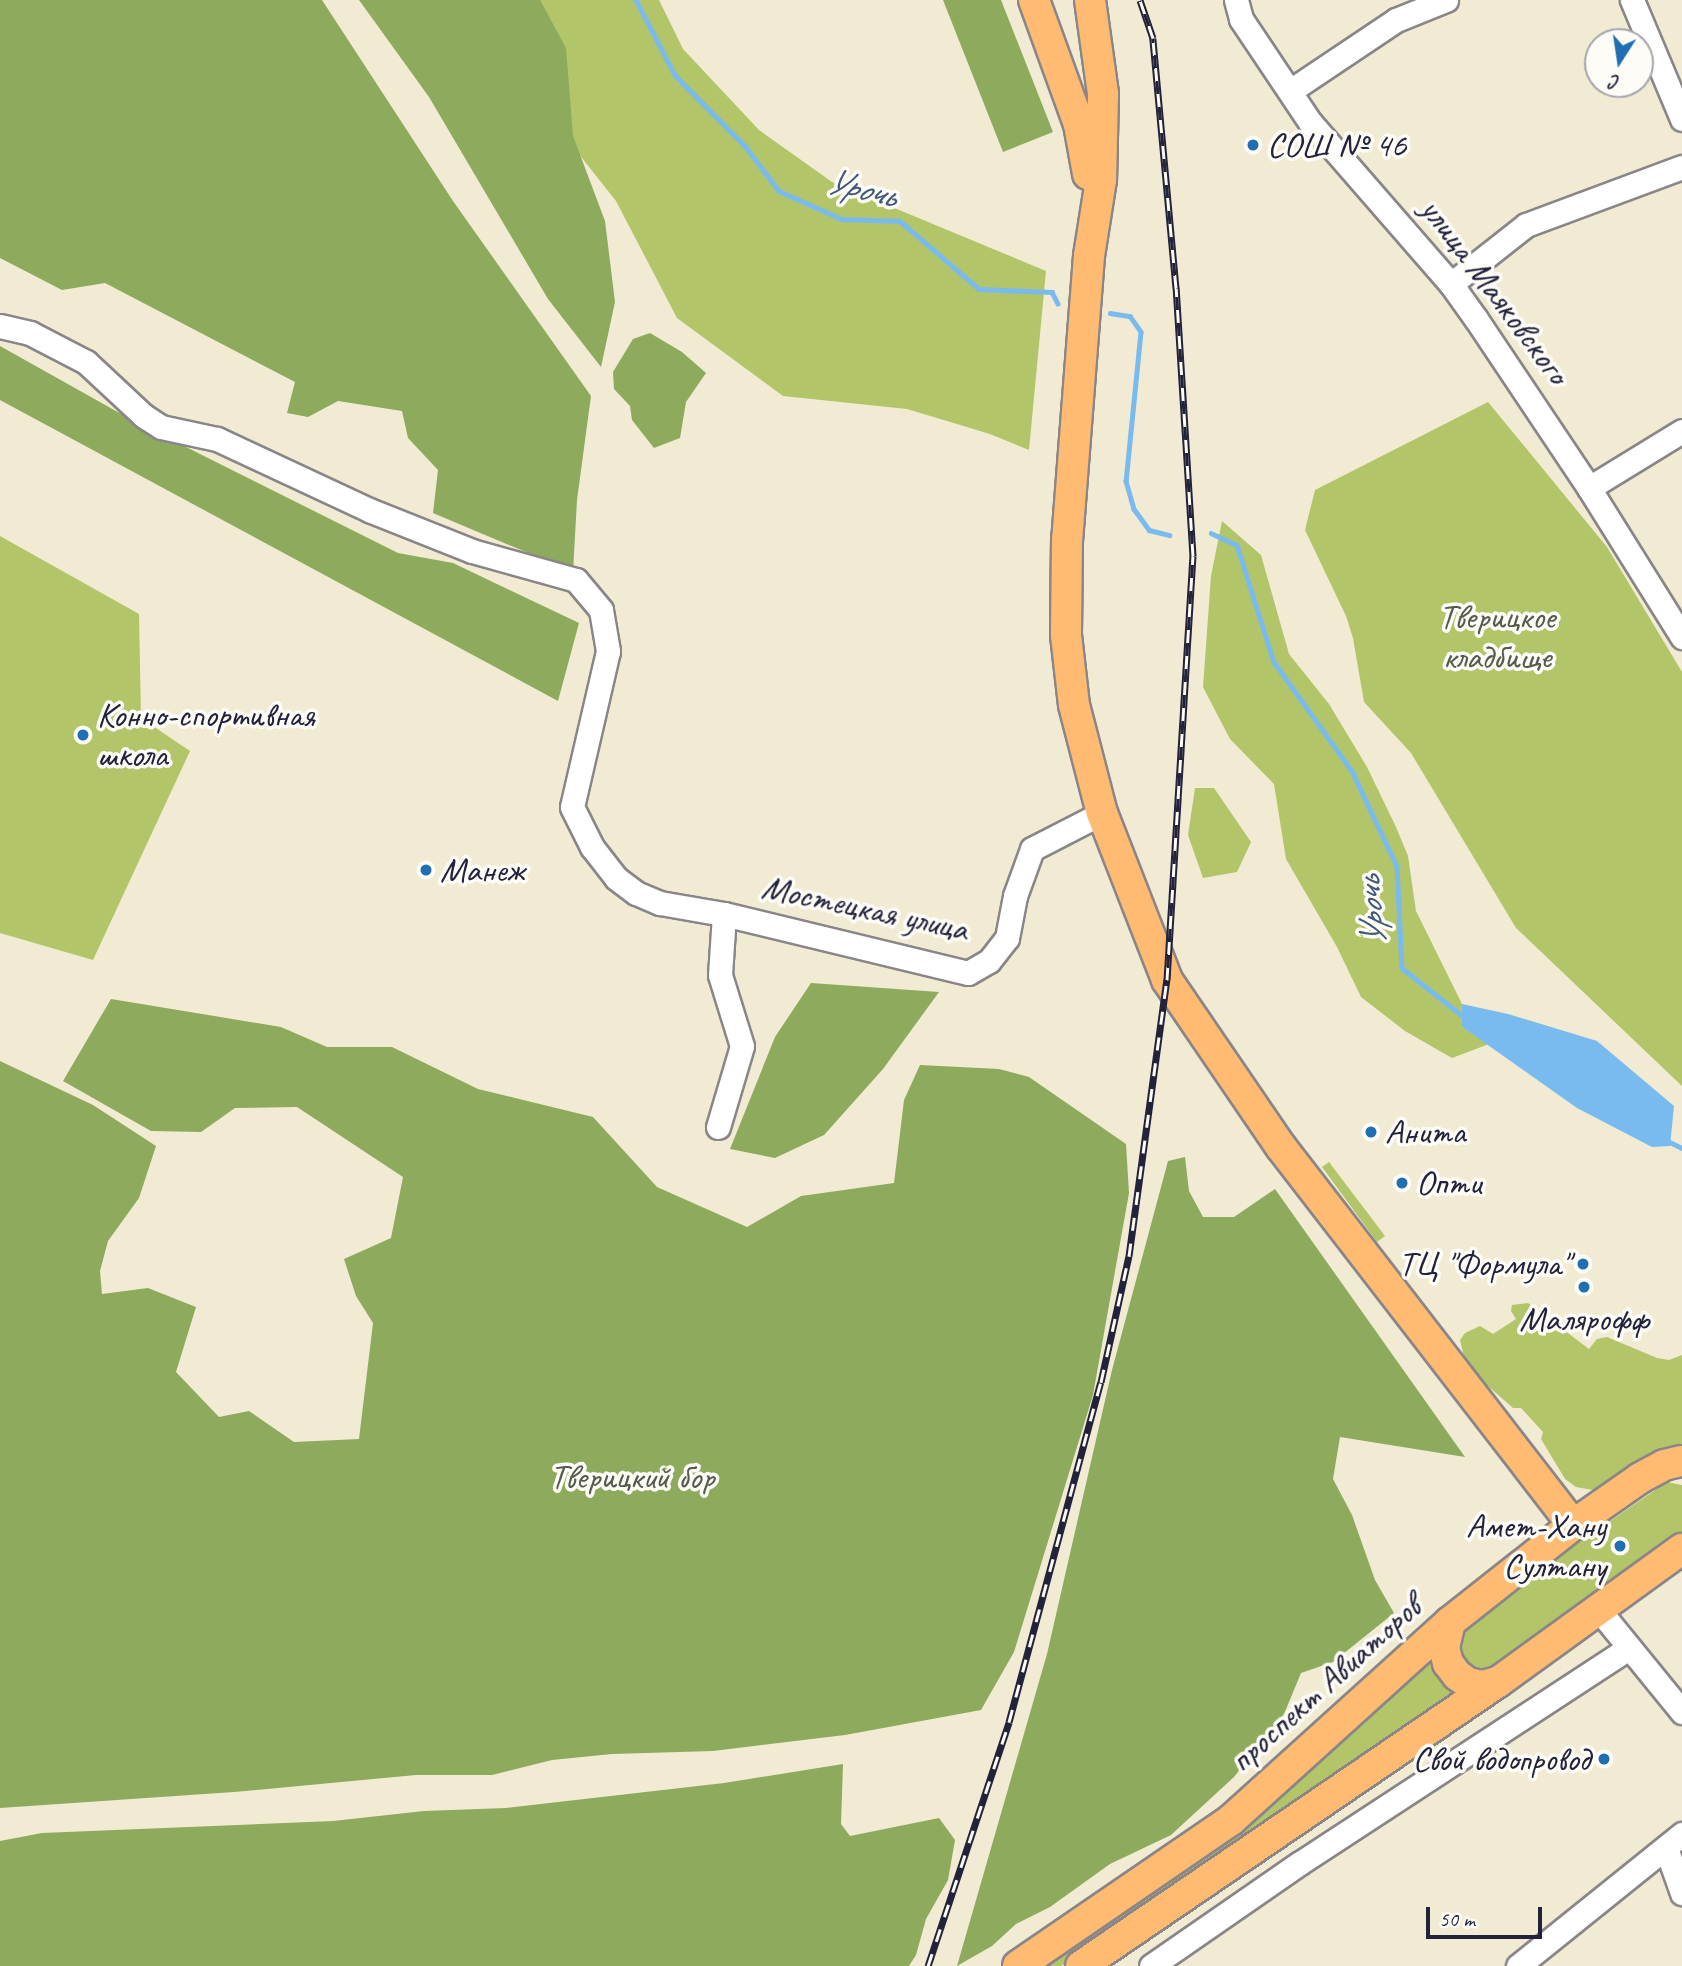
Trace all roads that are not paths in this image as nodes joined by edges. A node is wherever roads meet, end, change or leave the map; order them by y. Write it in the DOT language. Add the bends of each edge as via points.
graph roads {
  1 [pos="1034,0"];
  2 [pos="1236,0"];
  3 [pos="1446,0"];
  4 [pos="1632,0"];
  5 [pos="1092,9"];
  6 [pos="1047,34"];
  7 [pos="1290,91"];
  8 [pos="1682,119"];
  9 [pos="1682,167"];
  10 [pos="1095,212"];
  11 [pos="1451,284"];
  12 [pos="0,326"];
  13 [pos="1682,431"];
  14 [pos="1589,488"];
  15 [pos="1682,637"];
  16 [pos="1102,813"];
  17 [pos="724,914"];
  18 [pos="718,1127"];
  19 [pos="1676,1465"];
  20 [pos="1573,1525"];
  21 [pos="1682,1549"];
  22 [pos="1598,1609"];
  23 [pos="1450,1622"];
  24 [pos="1629,1648"];
  25 [pos="1498,1682"];
  26 [pos="1682,1712"];
  27 [pos="1674,1841"];
  28 [pos="1682,1893"];
  29 [pos="1018,1966"];
  30 [pos="1081,1966"];
  31 [pos="1151,1966"];
  32 [pos="1518,1966"];
  1 -- 6 [label="main road"];
  2 -- 7 [label="street, улица Маяковского" via="1241,19"];
  3 -- 7 [label="street" via="1396,20"];
  4 -- 8 [label="street"];
  5 -- 6 [label="main road"];
  5 -- 10 [label="main road" via="1103,94 1101,180"];
  6 -- 10 [label="main road" via="1079,124"];
  7 -- 11 [label="street, улица Маяковского" via="1310,122"];
  9 -- 11 [label="street" via="1526,225"];
  10 -- 16 [label="main road" via="1067,539 1066,635 1074,705"];
  11 -- 14 [label="street, улица Маяковского"];
  12 -- 17 [label="street, Мостецкая улица" via="30,333 86,362 161,427 217,439 369,510 472,551 576,580 601,610 608,651 572,807 592,847 616,878 636,893 660,903"];
  13 -- 14 [label="street"];
  14 -- 15 [label="street, улица Маяковского"];
  16 -- 17 [label="street, Мостецкая улица" via="1031,849 1007,938 989,961 968,973"];
  16 -- 20 [label="main road" via="1167,980 1281,1147"];
  17 -- 18 [label="street" via="720,975 742,1046"];
  19 -- 20 [label="main road, проспект Авиаторов" via="1640,1478"];
  20 -- 23 [label="main road, проспект Авиаторов"];
  21 -- 22 [label="main road"];
  22 -- 24 [label="street"];
  22 -- 25 [label="main road"];
  23 -- 25 [label="main road" via="1444,1648 1457,1675 1468,1683"];
  23 -- 29 [label="main road, проспект Авиаторов" via="1231,1820"];
  24 -- 26 [label="street"];
  24 -- 31 [label="street"];
  25 -- 30 [label="main road"];
  27 -- 28 [label="street"];
  27 -- 32 [label="street"];
}
